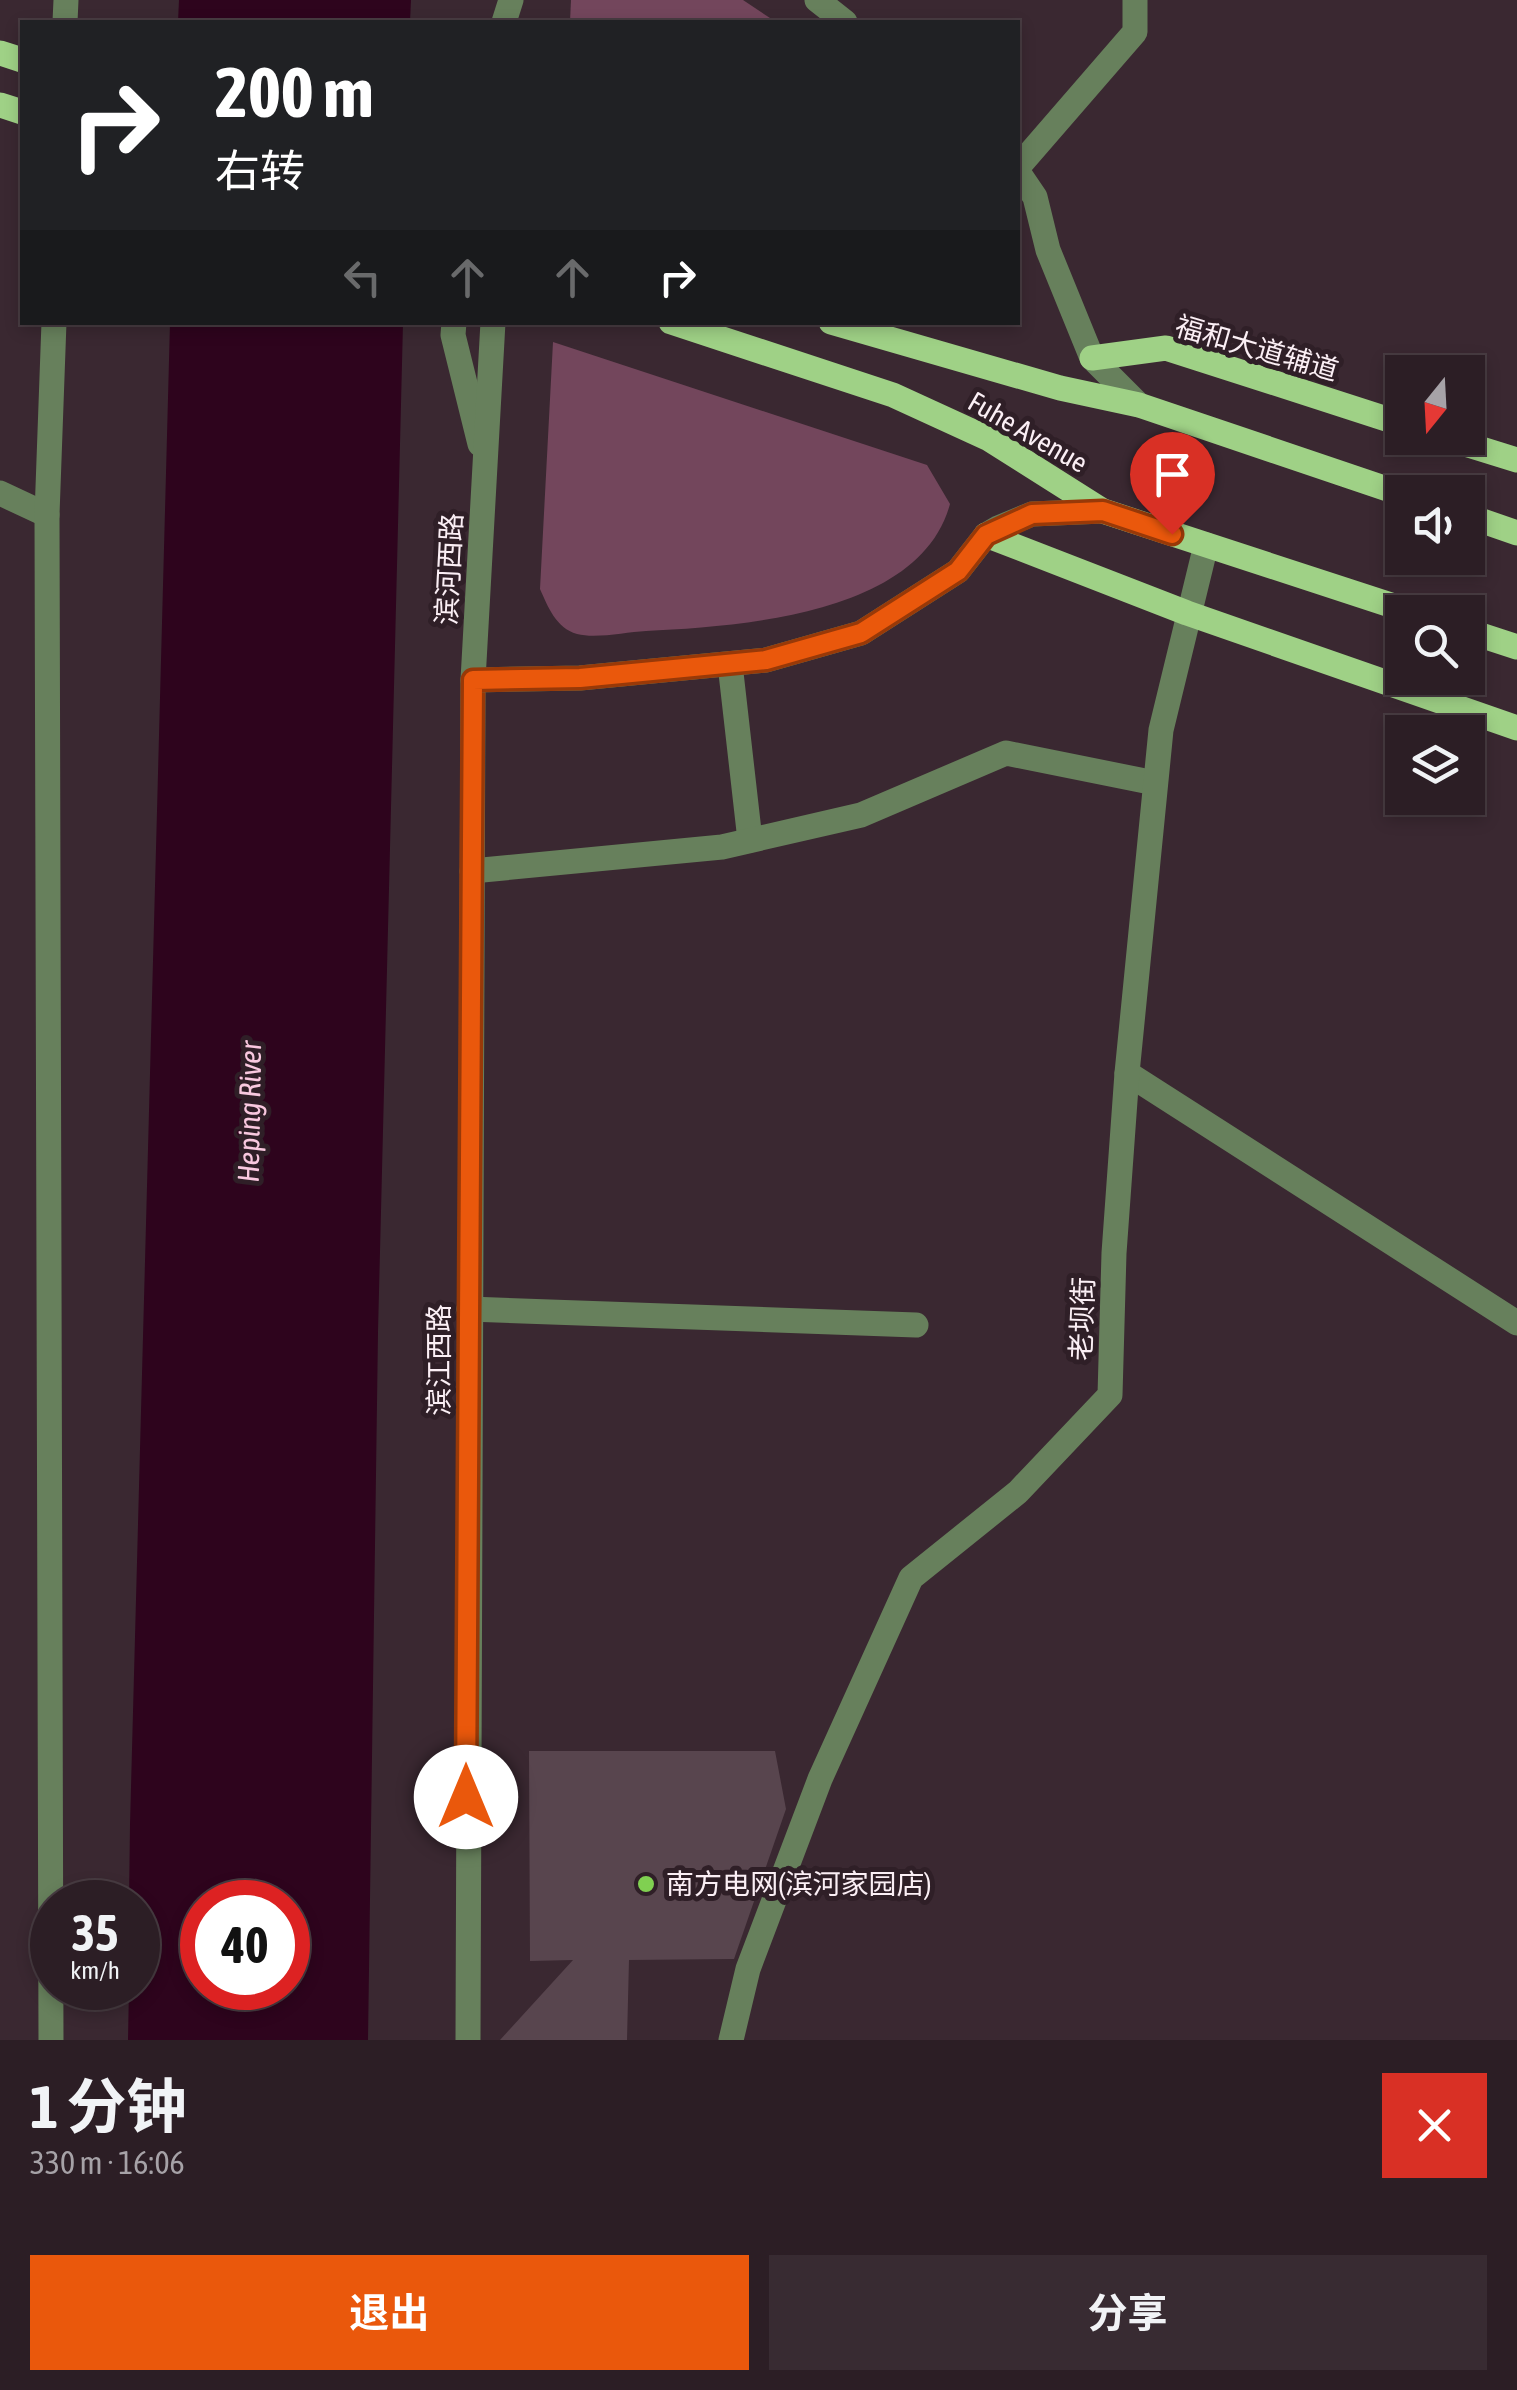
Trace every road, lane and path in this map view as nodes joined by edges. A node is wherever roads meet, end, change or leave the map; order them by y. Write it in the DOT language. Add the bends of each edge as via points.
graph roads {
  1 [pos="817,0"];
  2 [pos="1135,0"];
  3 [pos="843,20"];
  4 [pos="1020,168"];
  5 [pos="1020,173"];
  6 [pos="54,325"];
  7 [pos="454,325"];
  8 [pos="493,325"];
  9 [pos="681,325"];
  10 [pos="841,325"];
  11 [pos="1092,358"];
  12 [pos="1139,405"];
  13 [pos="1385,419"];
  14 [pos="1485,450"];
  15 [pos="1517,460"];
  16 [pos="485,461"];
  17 [pos="1385,488"];
  18 [pos="0,493"];
  19 [pos="1103,511"];
  20 [pos="47,515"];
  21 [pos="1485,522"];
  22 [pos="1517,533"];
  23 [pos="986,535"];
  24 [pos="1206,544"];
  25 [pos="1385,603"];
  26 [pos="1187,614"];
  27 [pos="1485,637"];
  28 [pos="1517,647"];
  29 [pos="730,664"];
  30 [pos="473,680"];
  31 [pos="1517,728"];
  32 [pos="1155,782"];
  33 [pos="750,840"];
  34 [pos="472,871"];
  35 [pos="1127,1073"];
  36 [pos="469,1309"];
  37 [pos="1517,1323"];
  38 [pos="916,1325"];
  39 [pos="51,2040"];
  40 [pos="468,2040"];
  41 [pos="731,2040"];
  1 -- 3 [label="street"];
  2 -- 4 [label="street" via="1135,32"];
  5 -- 11 [label="street" via="1035,197 1048,250"];
  6 -- 20 [label="street"];
  7 -- 16 [label="street, 滨河西路"];
  8 -- 16 [label="street, 滨河西路"];
  9 -- 19 [label="main road, Fuhe Avenue" via="892,395 989,439"];
  10 -- 12 [label="main road, Fuhe Avenue"];
  11 -- 12 [label="street"];
  11 -- 13 [label="main road, 福和大道辅道" via="1166,348"];
  12 -- 17 [label="main road, Fuhe Avenue"];
  14 -- 15 [label="main road"];
  16 -- 30 [label="street, 滨河西路"];
  18 -- 20 [label="street"];
  19 -- 23 [label="street" via="1032,514"];
  19 -- 24 [label="main road, Fuhe Avenue"];
  20 -- 39 [label="street"];
  21 -- 22 [label="main road"];
  23 -- 26 [label="main road"];
  23 -- 29 [label="street" via="958,571 861,633"];
  24 -- 25 [label="main road, Fuhe Avenue"];
  24 -- 26 [label="street, 老坝街"];
  26 -- 31 [label="main road"];
  26 -- 32 [label="street, 老坝街"];
  27 -- 28 [label="main road"];
  29 -- 30 [label="street"];
  29 -- 33 [label="street"];
  30 -- 34 [label="street, 滨江西路"];
  32 -- 33 [label="street" via="1006,753 861,814"];
  32 -- 35 [label="street, 老坝街"];
  33 -- 34 [label="street"];
  34 -- 36 [label="street, 滨江西路"];
  35 -- 37 [label="street"];
  35 -- 41 [label="street, 老坝街" via="1110,1395 1018,1492 911,1578 820,1779 748,1969"];
  36 -- 38 [label="street"];
  36 -- 40 [label="street, 滨江西路"];
}
